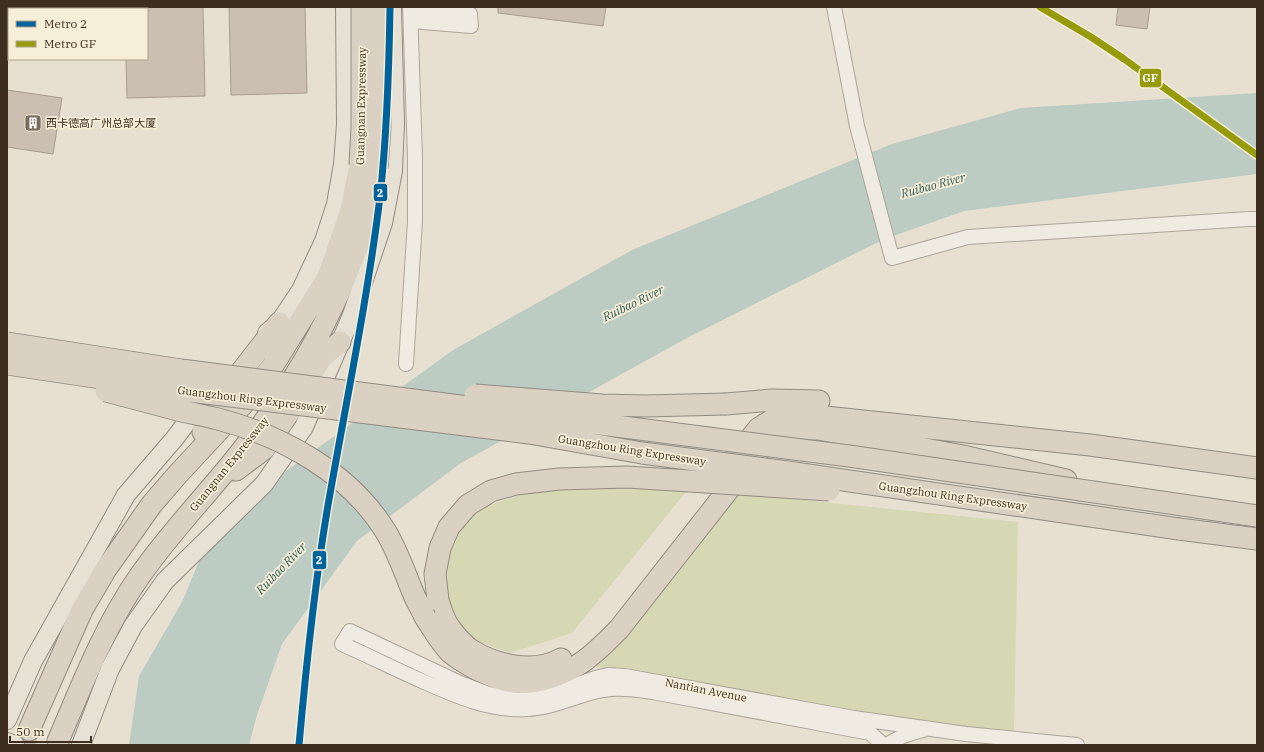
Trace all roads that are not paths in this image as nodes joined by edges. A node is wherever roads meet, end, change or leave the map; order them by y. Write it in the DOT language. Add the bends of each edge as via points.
graph roads {
  1 [pos="345,7"];
  2 [pos="362,7"];
  3 [pos="377,7"];
  4 [pos="392,7"];
  5 [pos="834,7"];
  6 [pos="410,12"];
  7 [pos="471,20"];
  8 [pos="368,167"];
  9 [pos="1257,219"];
  10 [pos="279,322"];
  11 [pos="340,342"];
  12 [pos="7,343"];
  13 [pos="7,364"];
  14 [pos="406,364"];
  15 [pos="181,370"];
  16 [pos="1090,445"];
  17 [pos="1257,468"];
  18 [pos="178,474"];
  19 [pos="209,491"];
  20 [pos="1257,516"];
  21 [pos="1257,525"];
  22 [pos="1179,529"];
  23 [pos="1257,539"];
  24 [pos="7,720"];
  25 [pos="929,729"];
  26 [pos="29,730"];
  27 [pos="58,741"];
  28 [pos="7,742"];
  29 [pos="15,745"];
  30 [pos="81,745"];
  31 [pos="881,745"];
  32 [pos="887,745"];
  33 [pos="1077,745"];
  1 -- 10 [label="main road" via="346,124 336,204 318,255 301,290"];
  2 -- 8 [label="highway, Guangnan Expressway, bridge" via="362,126"];
  3 -- 8 [label="highway, Guangnan Expressway, bridge" via="380,127"];
  4 -- 11 [label="main road" via="395,123 393,171 383,223 360,294"];
  5 -- 9 [label="street" via="857,126 892,258 968,237"];
  6 -- 7 [label="street"];
  6 -- 14 [label="street" via="415,221"];
  8 -- 18 [label="highway, Guangnan Expressway" via="328,277 272,368 240,408"];
  8 -- 19 [label="highway, Guangnan Expressway" via="366,224 344,284 291,383 265,421"];
  10 -- 18 [label="highway" via="231,385"];
  10 -- 24 [label="main road" via="228,372 126,495 33,662"];
  11 -- 19 [label="highway" via="321,358 264,449"];
  11 -- 30 [label="main road" via="304,427 264,484 165,581 133,626 110,669"];
  12 -- 15 [label="highway, Guangzhou Ring Expressway, bridge"];
  13 -- 21 [label="highway, bridge" via="219,420 272,439 313,459 343,482 369,508 386,532 425,617 450,652 467,664 513,682 557,676 578,665 600,648 619,629 769,438 778,432 791,429 818,429 963,456"];
  13 -- 22 [label="highway, Guangzhou Ring Expressway, bridge" via="181,390 529,433 642,453"];
  15 -- 16 [label="highway, bridge" via="602,405 820,401 875,407"];
  15 -- 20 [label="highway, Guangzhou Ring Expressway, bridge" via="841,455"];
  16 -- 17 [label="highway"];
  16 -- 22 [label="highway, bridge" via="797,414 774,419 759,428 602,629 578,650 553,664 524,668 494,661 470,649 449,627 438,600 435,574 440,548 449,527 468,505 490,491 516,484 559,479 627,478 827,490"];
  18 -- 26 [label="highway, Guangnan Expressway" via="129,535 82,610"];
  19 -- 27 [label="highway, Guangnan Expressway" via="139,576 113,618 92,660"];
  22 -- 23 [label="highway, Guangzhou Ring Expressway"];
  25 -- 31 [label="street, Nantian Avenue" via="854,718 625,676 608,675 595,678 540,696 509,697 489,694 453,680 350,631 342,644 445,692 487,706 506,709 545,707 604,690 634,690 870,733"];
  25 -- 32 [label="street" via="911,732"];
  25 -- 33 [label="street, Nantian Avenue"];
  28 -- 29 [label="main road"];
}
